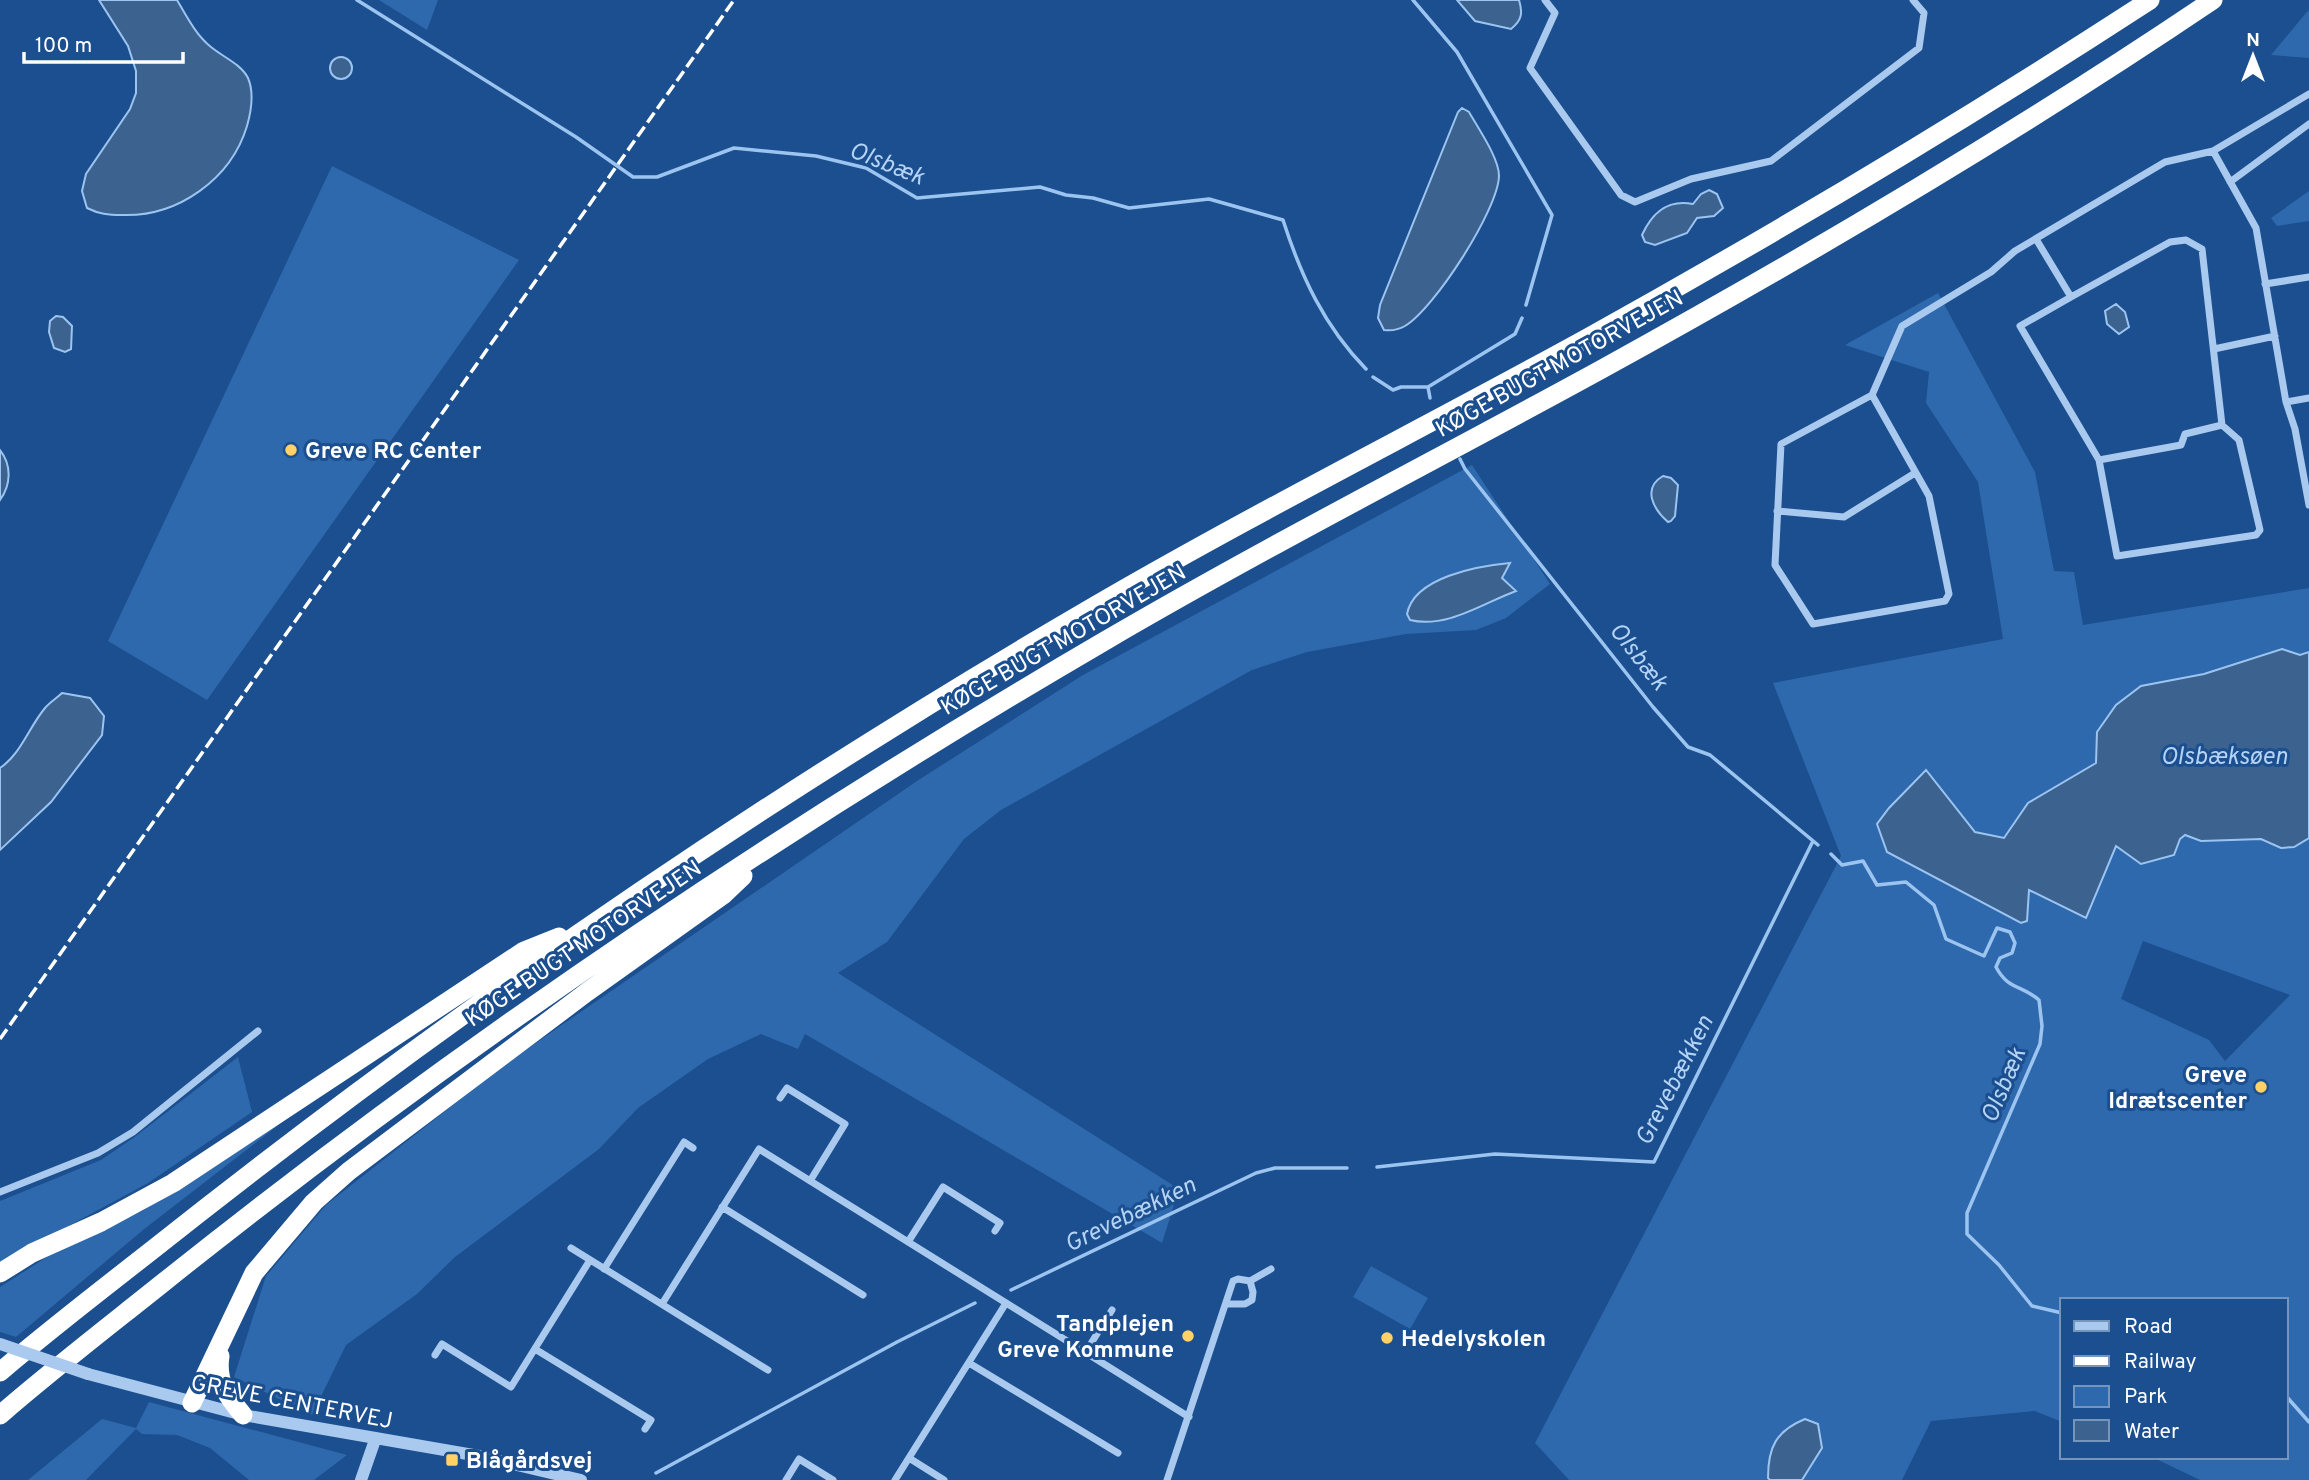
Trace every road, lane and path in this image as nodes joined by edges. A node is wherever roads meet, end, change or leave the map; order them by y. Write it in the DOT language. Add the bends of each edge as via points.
graph roads {
  1 [pos="1545,0"];
  2 [pos="1913,0"];
  3 [pos="2150,0"];
  4 [pos="2213,0"];
  5 [pos="2309,94"];
  6 [pos="2309,124"];
  7 [pos="2213,151"];
  8 [pos="2230,182"];
  9 [pos="2036,239"];
  10 [pos="2309,276"];
  11 [pos="2265,284"];
  12 [pos="2071,297"];
  13 [pos="2274,336"];
  14 [pos="2214,349"];
  15 [pos="1872,395"];
  16 [pos="2309,398"];
  17 [pos="2286,402"];
  18 [pos="2222,425"];
  19 [pos="2099,460"];
  20 [pos="1915,472"];
  21 [pos="2309,505"];
  22 [pos="1777,511"];
  23 [pos="771,848"];
  24 [pos="586,927"];
  25 [pos="258,1031"];
  26 [pos="780,1098"];
  27 [pos="693,1148"];
  28 [pos="810,1181"];
  29 [pos="0,1192"];
  30 [pos="723,1207"];
  31 [pos="996,1231"];
  32 [pos="908,1242"];
  33 [pos="571,1248"];
  34 [pos="590,1260"];
  35 [pos="604,1269"];
  36 [pos="1271,1269"];
  37 [pos="0,1273"];
  38 [pos="1250,1281"];
  39 [pos="863,1295"];
  40 [pos="662,1304"];
  41 [pos="1006,1304"];
  42 [pos="1226,1304"];
  43 [pos="1112,1310"];
  44 [pos="0,1344"];
  45 [pos="221,1344"];
  46 [pos="535,1349"];
  47 [pos="1085,1353"];
  48 [pos="435,1355"];
  49 [pos="969,1363"];
  50 [pos="768,1370"];
  51 [pos="0,1371"];
  52 [pos="192,1403"];
  53 [pos="0,1415"];
  54 [pos="243,1415"];
  55 [pos="1188,1417"];
  56 [pos="645,1429"];
  57 [pos="375,1440"];
  58 [pos="1118,1453"];
  59 [pos="909,1458"];
  60 [pos="360,1480"];
  61 [pos="581,1480"];
  62 [pos="786,1480"];
  63 [pos="833,1480"];
  64 [pos="895,1480"];
  65 [pos="944,1480"];
  66 [pos="1167,1480"];
  1 -- 2 [label="street" via="1555,13 1530,68 1621,195 1635,202 1691,179 1771,161 1919,48 1924,13"];
  3 -- 24 [label="highway, KØGE BUGT MOTORVEJEN" via="2029,79 1752,246 1087,610 919,711"];
  4 -- 23 [label="highway, KØGE BUGT MOTORVEJEN" via="2044,110 1777,271 1103,642"];
  5 -- 7 [label="street"];
  6 -- 8 [label="street"];
  7 -- 8 [label="street"];
  7 -- 9 [label="street" via="2165,162"];
  8 -- 11 [label="street" via="2256,228"];
  9 -- 12 [label="street"];
  9 -- 15 [label="street" via="1902,326"];
  10 -- 11 [label="street"];
  11 -- 13 [label="street"];
  12 -- 14 [label="street" via="2170,242 2192,241 2202,249"];
  12 -- 19 [label="street" via="2020,326"];
  13 -- 14 [label="street"];
  13 -- 17 [label="street"];
  14 -- 18 [label="street"];
  15 -- 20 [label="street"];
  15 -- 22 [label="street" via="1781,444"];
  16 -- 17 [label="street"];
  17 -- 21 [label="street"];
  18 -- 19 [label="street" via="2185,434 2181,445"];
  18 -- 19 [label="street" via="2239,440 2260,530 2256,535 2116,556"];
  20 -- 22 [label="street" via="1843,517"];
  20 -- 22 [label="street" via="1929,496 1949,594 1945,601 1813,624 1775,565"];
  23 -- 45 [label="highway" via="723,895 587,992 314,1202 254,1273"];
  23 -- 53 [label="highway, KØGE BUGT MOTORVEJEN" via="604,955 474,1046 259,1206"];
  24 -- 37 [label="highway" via="524,951 173,1183"];
  24 -- 51 [label="highway, KØGE BUGT MOTORVEJEN" via="236,1184"];
  25 -- 29 [label="street" via="133,1132 98,1153"];
  26 -- 28 [label="street" via="787,1088 845,1124"];
  27 -- 35 [label="street" via="684,1142"];
  28 -- 30 [label="street" via="759,1149"];
  28 -- 32 [label="street"];
  30 -- 39 [label="street"];
  30 -- 40 [label="street"];
  31 -- 32 [label="street" via="1000,1223 943,1187"];
  32 -- 41 [label="street"];
  33 -- 34 [label="street"];
  34 -- 35 [label="street"];
  34 -- 46 [label="street"];
  35 -- 40 [label="street"];
  36 -- 38 [label="street"];
  38 -- 42 [label="street" via="1233,1281"];
  38 -- 42 [label="street" via="1251,1300"];
  40 -- 50 [label="street"];
  41 -- 47 [label="street"];
  41 -- 49 [label="street"];
  42 -- 55 [label="street"];
  43 -- 47 [label="street"];
  44 -- 52 [label="street, GREVE CENTERVEJ, bridge"];
  45 -- 52 [label="highway"];
  45 -- 54 [label="highway" via="220,1381"];
  46 -- 48 [label="street" via="511,1387 442,1344"];
  46 -- 56 [label="street" via="651,1420"];
  47 -- 55 [label="street"];
  49 -- 58 [label="street"];
  49 -- 59 [label="street"];
  52 -- 54 [label="street, GREVE CENTERVEJ"];
  54 -- 57 [label="street, GREVE CENTERVEJ"];
  55 -- 66 [label="street"];
  57 -- 60 [label="street"];
  57 -- 61 [label="street, GREVE CENTERVEJ" via="479,1456"];
  59 -- 64 [label="street"];
  59 -- 65 [label="street"];
  62 -- 63 [label="street" via="800,1459"];
}
